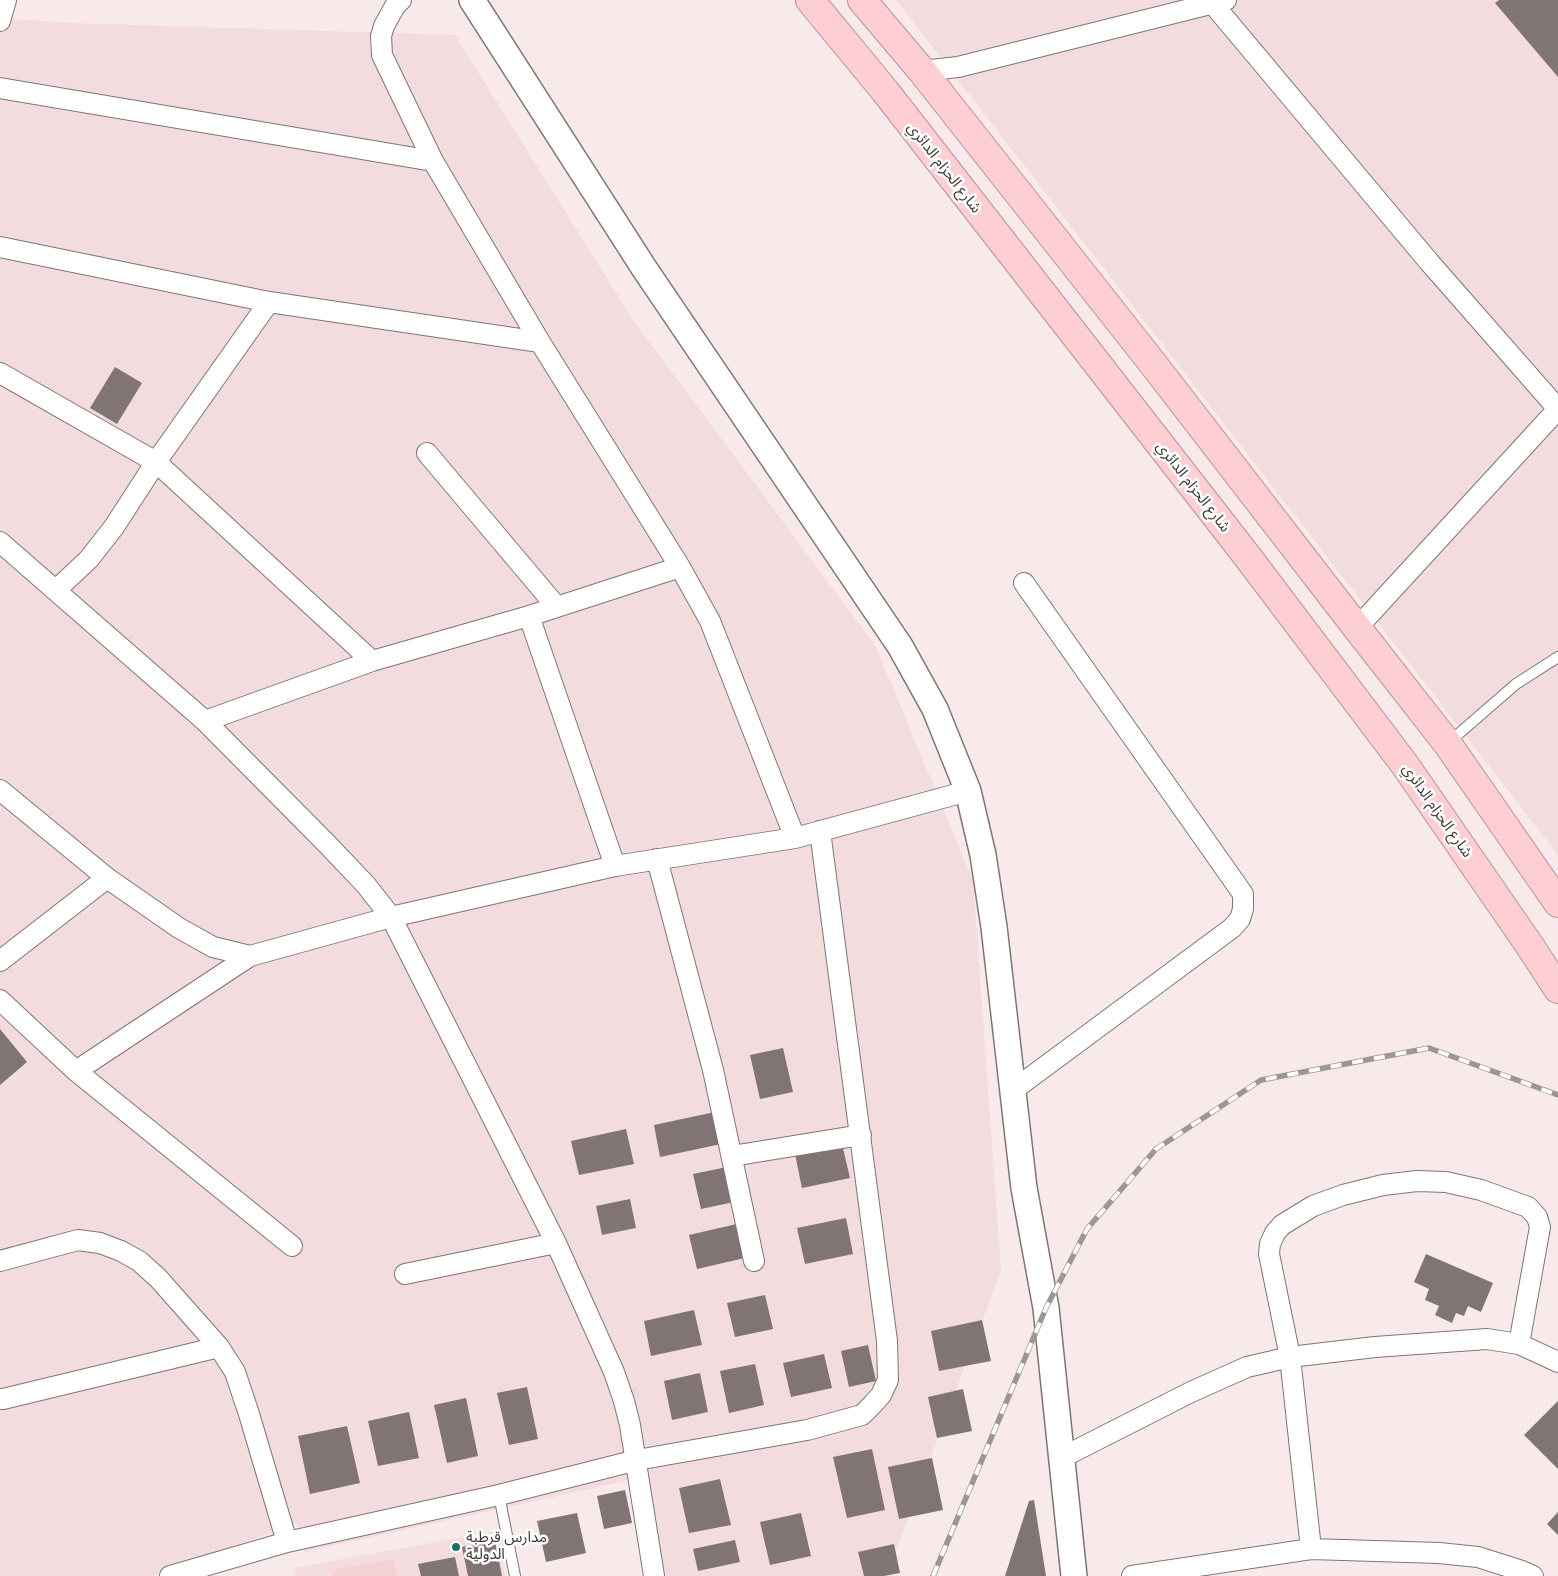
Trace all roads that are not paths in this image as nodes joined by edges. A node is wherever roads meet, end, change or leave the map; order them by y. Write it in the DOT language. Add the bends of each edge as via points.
graph roads {
  1 [pos="6,0"];
  2 [pos="401,0"];
  3 [pos="472,0"];
  4 [pos="810,0"];
  5 [pos="862,0"];
  6 [pos="1219,2"];
  7 [pos="0,21"];
  8 [pos="922,71"];
  9 [pos="0,88"];
  10 [pos="433,161"];
  11 [pos="0,247"];
  12 [pos="269,302"];
  13 [pos="540,342"];
  14 [pos="0,374"];
  15 [pos="1558,409"];
  16 [pos="426,453"];
  17 [pos="156,462"];
  18 [pos="0,542"];
  19 [pos="680,567"];
  20 [pos="1024,583"];
  21 [pos="56,590"];
  22 [pos="556,606"];
  23 [pos="529,616"];
  24 [pos="1357,628"];
  25 [pos="1558,657"];
  26 [pos="372,661"];
  27 [pos="205,721"];
  28 [pos="1448,743"];
  29 [pos="0,790"];
  30 [pos="968,791"];
  31 [pos="820,831"];
  32 [pos="795,838"];
  33 [pos="657,859"];
  34 [pos="615,866"];
  35 [pos="107,878"];
  36 [pos="1558,903"];
  37 [pos="391,917"];
  38 [pos="250,956"];
  39 [pos="0,961"];
  40 [pos="1558,989"];
  41 [pos="0,1000"];
  42 [pos="76,1072"];
  43 [pos="1012,1091"];
  44 [pos="861,1135"];
  45 [pos="732,1156"];
  46 [pos="556,1243"];
  47 [pos="292,1246"];
  48 [pos="0,1261"];
  49 [pos="754,1261"];
  50 [pos="405,1274"];
  51 [pos="1518,1344"];
  52 [pos="220,1347"];
  53 [pos="1290,1357"];
  54 [pos="1558,1362"];
  55 [pos="0,1398"];
  56 [pos="1061,1458"];
  57 [pos="637,1460"];
  58 [pos="499,1495"];
  59 [pos="287,1542"];
  60 [pos="1311,1548"];
  61 [pos="170,1576"];
  62 [pos="515,1576"];
  63 [pos="654,1576"];
  64 [pos="1074,1576"];
  65 [pos="1132,1576"];
  66 [pos="1533,1576"];
  1 -- 7 [label="street"];
  2 -- 10 [label="street" via="384,26 382,55"];
  3 -- 30 [label="street" via="644,268 900,646 935,709"];
  4 -- 40 [label="highway, شارع الحزام الدائري" via="1288,610 1404,765"];
  5 -- 8 [label="highway"];
  6 -- 8 [label="street" via="958,67"];
  6 -- 15 [label="street" via="1430,263"];
  8 -- 24 [label="highway"];
  9 -- 10 [label="street"];
  10 -- 13 [label="street"];
  11 -- 12 [label="street"];
  12 -- 13 [label="street"];
  12 -- 17 [label="street"];
  13 -- 19 [label="street"];
  14 -- 17 [label="street"];
  15 -- 24 [label="street"];
  16 -- 22 [label="street"];
  17 -- 21 [label="street" via="89,559"];
  17 -- 26 [label="street"];
  18 -- 21 [label="street"];
  19 -- 22 [label="street"];
  19 -- 32 [label="street" via="710,621"];
  20 -- 43 [label="street" via="1243,894 1243,909 1232,928"];
  21 -- 27 [label="street"];
  22 -- 23 [label="street"];
  23 -- 26 [label="street"];
  23 -- 34 [label="street"];
  24 -- 28 [label="highway"];
  25 -- 28 [label="lane" via="1516,684"];
  26 -- 27 [label="street"];
  27 -- 37 [label="street" via="366,885"];
  28 -- 36 [label="highway"];
  29 -- 35 [label="street"];
  30 -- 31 [label="street"];
  30 -- 43 [label="street" via="983,855 994,927"];
  31 -- 32 [label="street"];
  31 -- 44 [label="street"];
  32 -- 33 [label="street"];
  33 -- 34 [label="street"];
  33 -- 45 [label="street" via="713,1070"];
  34 -- 37 [label="street"];
  35 -- 38 [label="street" via="179,928 213,947"];
  35 -- 39 [label="street"];
  37 -- 38 [label="street"];
  37 -- 46 [label="street"];
  38 -- 42 [label="street"];
  41 -- 42 [label="street"];
  42 -- 47 [label="street"];
  43 -- 56 [label="street" via="1024,1188 1046,1308"];
  44 -- 45 [label="street"];
  44 -- 57 [label="street" via="887,1341 888,1380 881,1395 862,1414 807,1430"];
  45 -- 49 [label="street"];
  46 -- 50 [label="street"];
  46 -- 57 [label="street" via="614,1372"];
  48 -- 52 [label="street" via="78,1240 121,1250 158,1278"];
  51 -- 53 [label="street" via="1487,1339"];
  51 -- 53 [label="street" via="1540,1227 1536,1217 1528,1207 1481,1190 1446,1182 1417,1181 1342,1195 1313,1206 1275,1233 1269,1254"];
  51 -- 54 [label="street"];
  52 -- 55 [label="street"];
  52 -- 59 [label="street" via="234,1372 250,1414"];
  53 -- 56 [label="street" via="1248,1368 1191,1392"];
  53 -- 60 [label="street"];
  56 -- 64 [label="street"];
  57 -- 58 [label="street"];
  57 -- 63 [label="street"];
  58 -- 59 [label="street"];
  58 -- 62 [label="lane"];
  59 -- 61 [label="street"];
  60 -- 65 [label="street"];
  60 -- 66 [label="street" via="1439,1552 1478,1557"];
}
